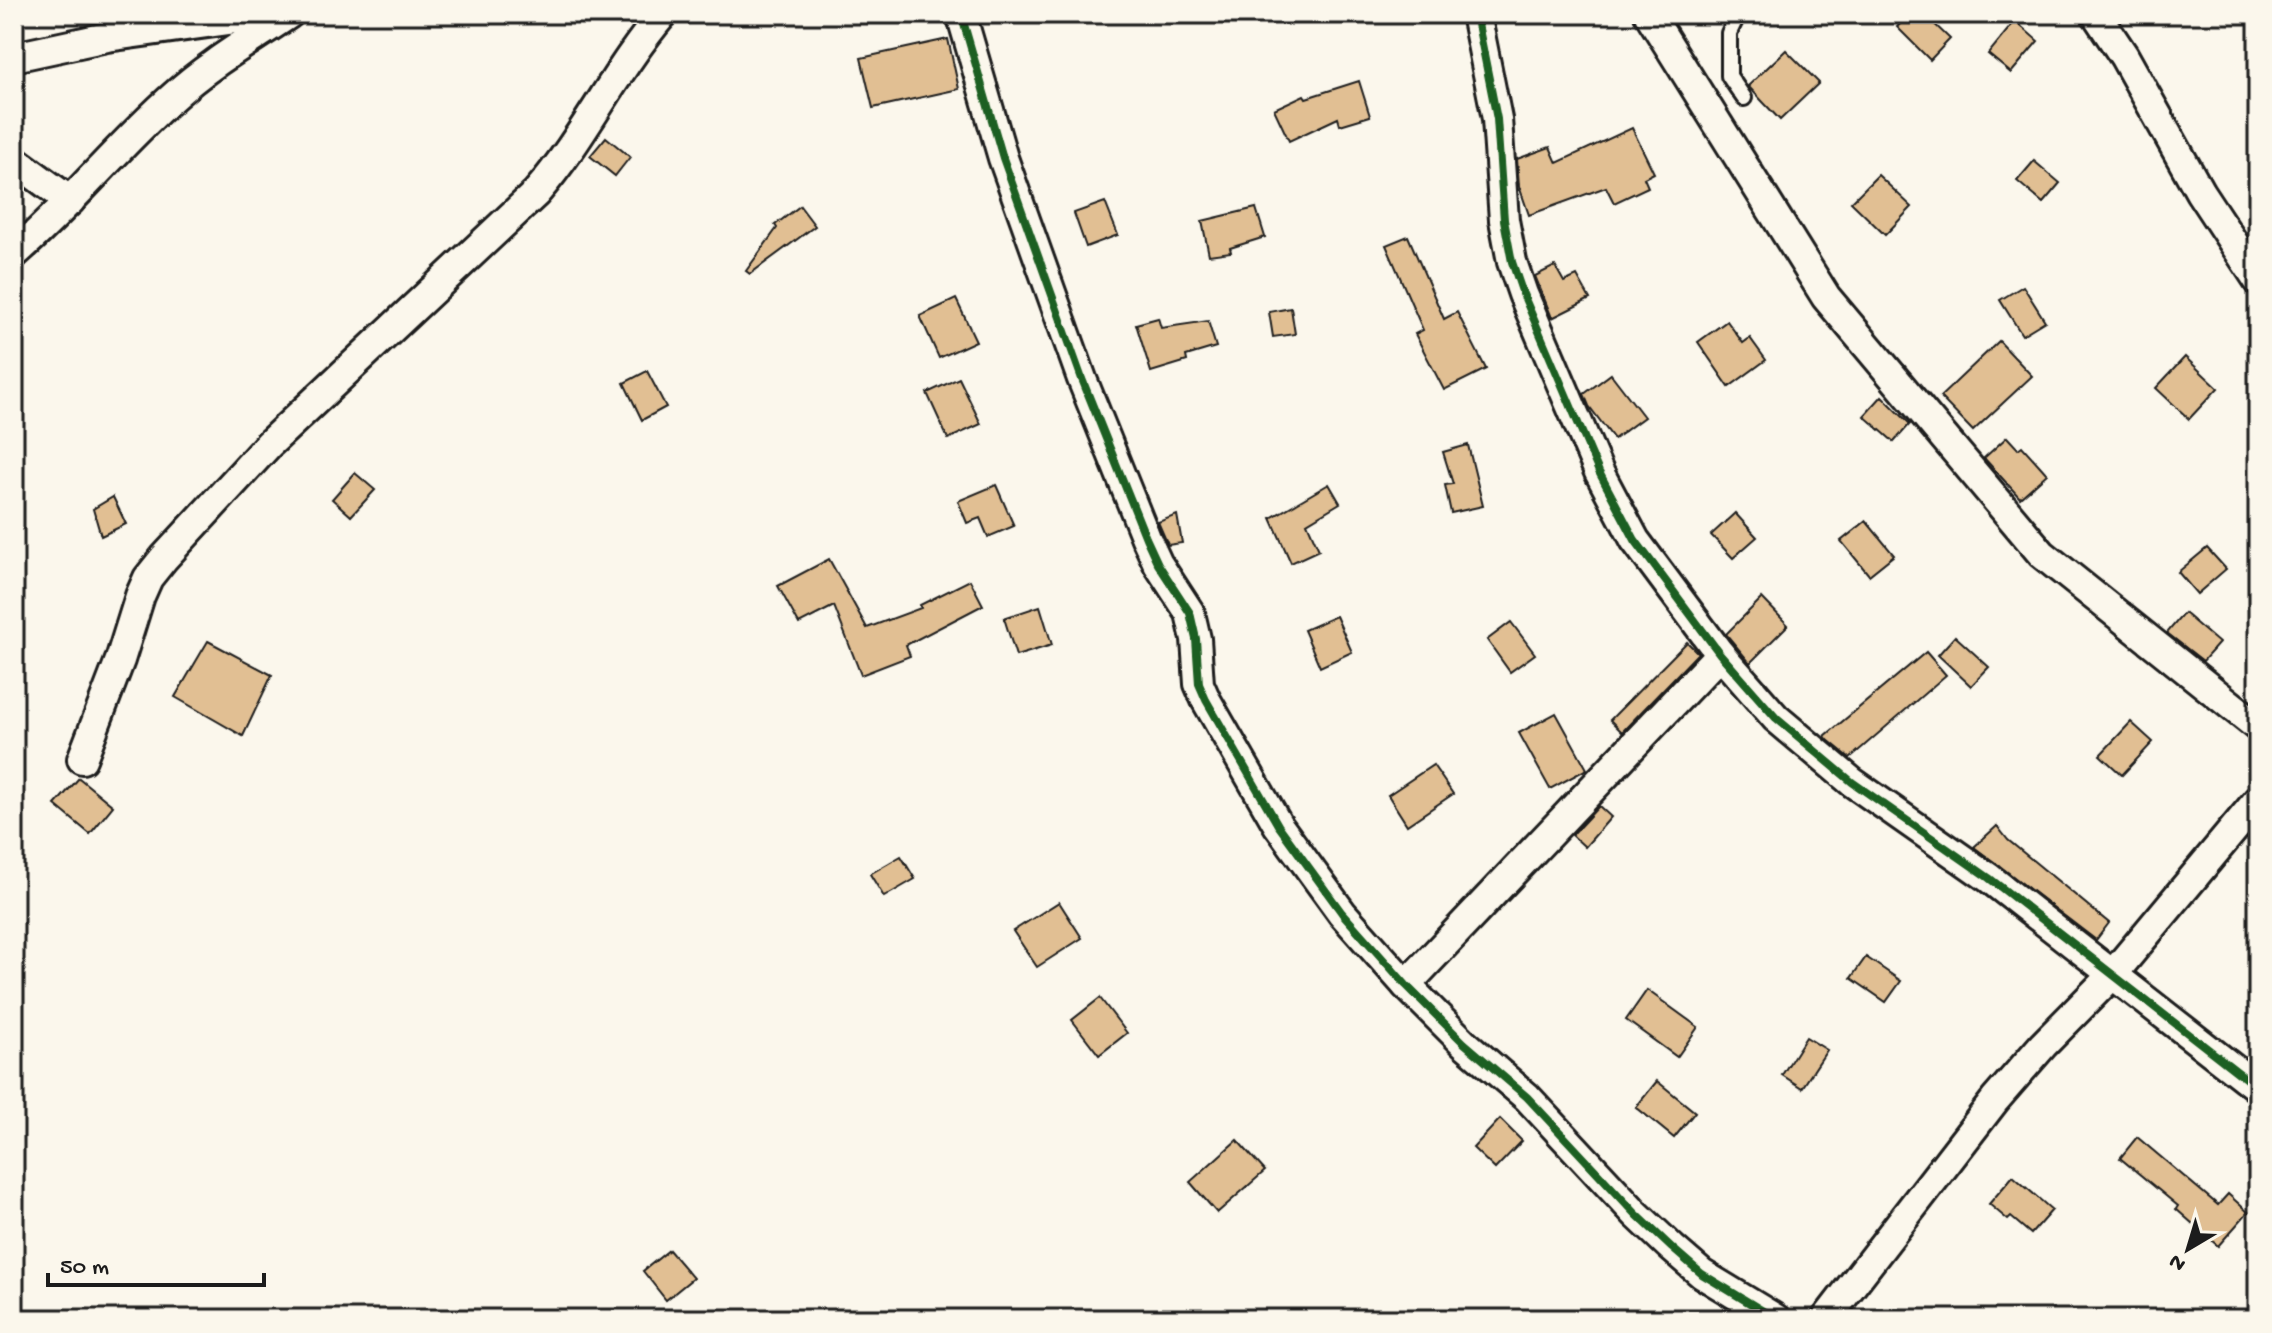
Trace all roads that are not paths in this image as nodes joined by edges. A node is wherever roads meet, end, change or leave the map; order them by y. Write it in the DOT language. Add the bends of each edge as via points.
graph roads {
  1 [pos="272,14"];
  2 [pos="289,14"];
  3 [pos="663,14"];
  4 [pos="961,14"];
  5 [pos="1476,14"];
  6 [pos="1649,14"];
  7 [pos="1738,14"];
  8 [pos="2096,14"];
  9 [pos="14,57"];
  10 [pos="1744,98"];
  11 [pos="14,160"];
  12 [pos="70,201"];
  13 [pos="14,254"];
  14 [pos="2258,280"];
  15 [pos="1720,654"];
  16 [pos="2258,727"];
  17 [pos="82,759"];
  18 [pos="2258,800"];
  19 [pos="2113,974"];
  20 [pos="1406,985"];
  21 [pos="2258,1088"];
  22 [pos="1839,1315"];
  23 [pos="1776,1319"];
  1 -- 9 [label="street" via="107,37"];
  2 -- 12 [label="street" via="177,93"];
  3 -- 17 [label="street" via="536,193 269,444 148,578"];
  4 -- 20 [label="street" via="1003,158 1082,379 1158,564 1190,613 1206,700 1278,825 1342,913"];
  5 -- 15 [label="street" via="1497,119 1504,220 1523,294 1599,472 1635,540"];
  6 -- 16 [label="street" via="1826,297 2042,554"];
  7 -- 10 [label="lane" via="1729,33 1729,76"];
  8 -- 14 [label="street"];
  11 -- 12 [label="street"];
  12 -- 13 [label="street"];
  15 -- 19 [label="street" via="1776,718 1852,782"];
  15 -- 20 [label="street"];
  18 -- 19 [label="street"];
  19 -- 21 [label="street"];
  19 -- 22 [label="street" via="1995,1100"];
  20 -- 23 [label="street" via="1527,1097 1672,1248 1702,1274"];
}
